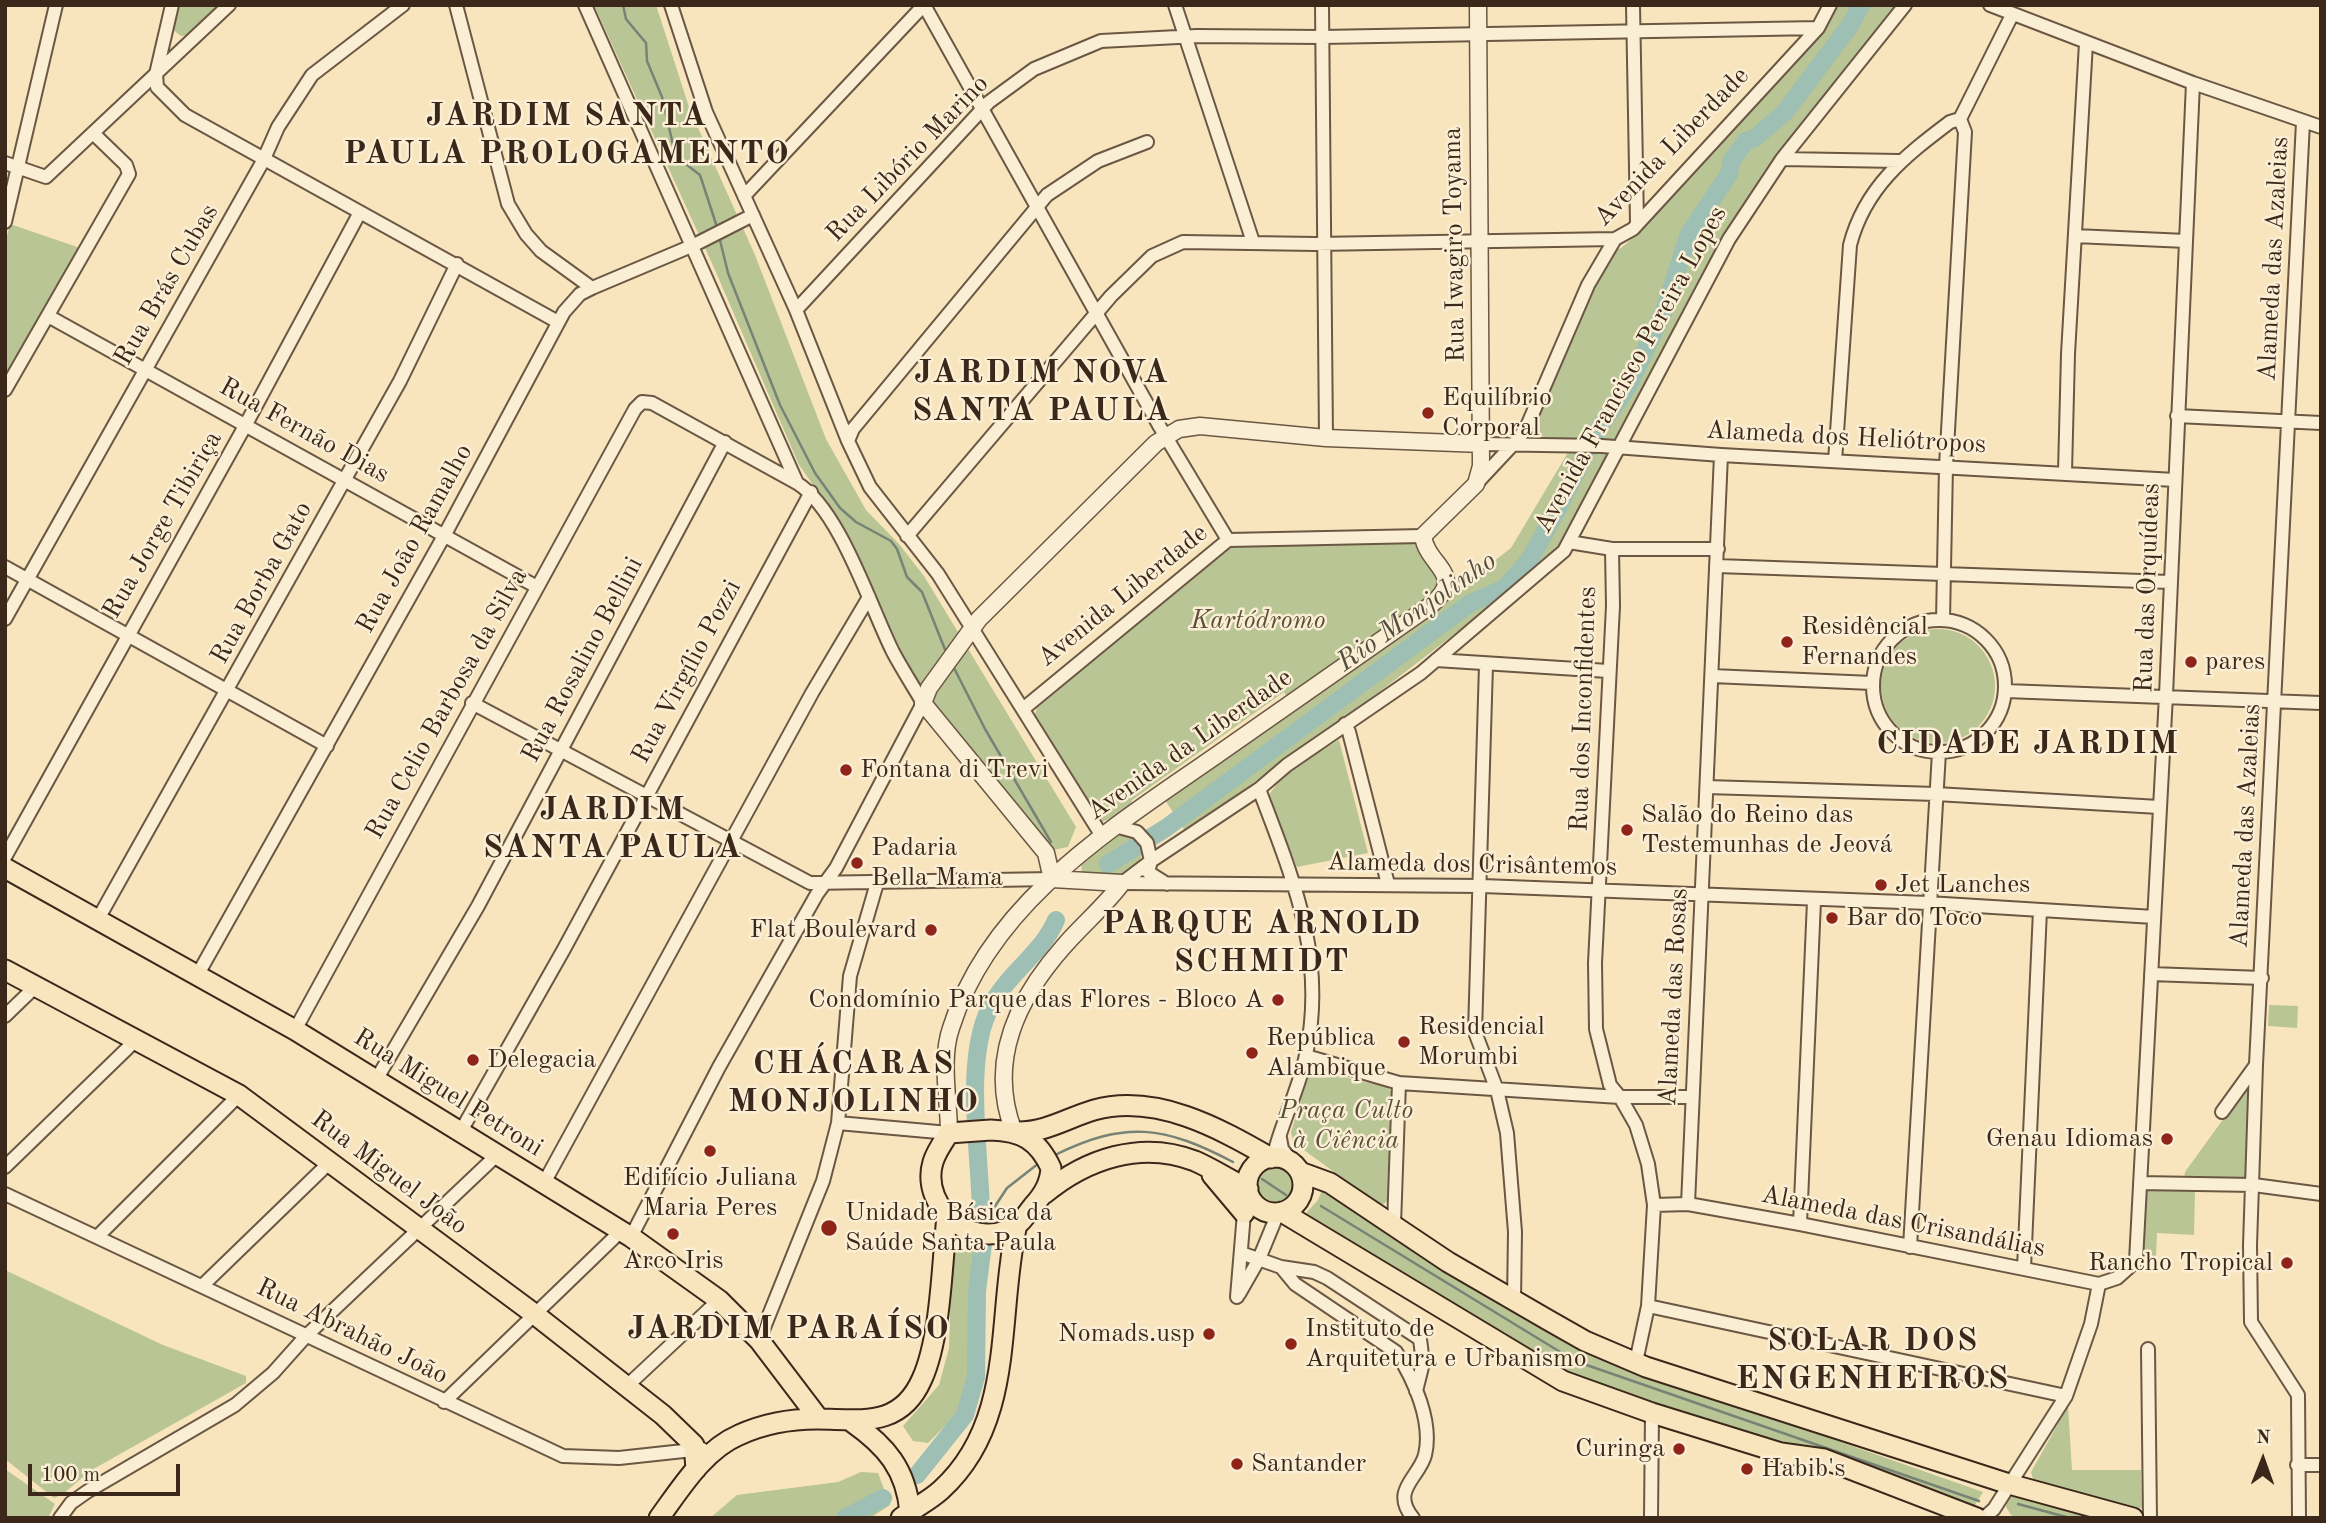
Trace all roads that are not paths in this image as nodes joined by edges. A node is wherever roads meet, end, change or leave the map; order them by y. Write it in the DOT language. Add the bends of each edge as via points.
graph roads {
  1 [pos="55,5"];
  2 [pos="172,5"];
  3 [pos="229,5"];
  4 [pos="403,5"];
  5 [pos="456,5"];
  6 [pos="585,5"];
  7 [pos="671,5"];
  8 [pos="924,5"];
  9 [pos="1175,5"];
  10 [pos="1322,5"];
  11 [pos="1478,5"];
  12 [pos="1633,5"];
  13 [pos="1830,5"];
  14 [pos="1905,5"];
  15 [pos="1990,5"];
  16 [pos="2012,15"];
  17 [pos="1818,28"];
  18 [pos="1633,30"];
  19 [pos="1478,33"];
  20 [pos="1186,36"];
  21 [pos="1322,37"];
  22 [pos="2086,43"];
  23 [pos="156,74"];
  24 [pos="2193,83"];
  25 [pos="982,110"];
  26 [pos="1960,119"];
  27 [pos="2303,122"];
  28 [pos="2321,127"];
  29 [pos="94,134"];
  30 [pos="1147,142"];
  31 [pos="1783,159"];
  32 [pos="263,161"];
  33 [pos="1899,161"];
  34 [pos="11,166"];
  35 [pos="744,196"];
  36 [pos="1037,207"];
  37 [pos="359,214"];
  38 [pos="753,215"];
  39 [pos="5,222"];
  40 [pos="1637,223"];
  41 [pos="2075,236"];
  42 [pos="1615,239"];
  43 [pos="2186,241"];
  44 [pos="700,242"];
  45 [pos="1253,242"];
  46 [pos="1478,242"];
  47 [pos="1323,243"];
  48 [pos="457,264"];
  49 [pos="592,288"];
  50 [pos="796,310"];
  51 [pos="1097,313"];
  52 [pos="48,316"];
  53 [pos="558,322"];
  54 [pos="145,368"];
  55 [pos="5,390"];
  56 [pos="2177,416"];
  57 [pos="2289,421"];
  58 [pos="2321,423"];
  59 [pos="245,426"];
  60 [pos="1166,435"];
  61 [pos="1326,438"];
  62 [pos="848,441"];
  63 [pos="725,442"];
  64 [pos="1514,443"];
  65 [pos="1482,444"];
  66 [pos="1618,447"];
  67 [pos="1721,456"];
  68 [pos="1835,461"];
  69 [pos="1946,466"];
  70 [pos="2065,472"];
  71 [pos="345,480"];
  72 [pos="2175,480"];
  73 [pos="797,483"];
  74 [pos="1476,484"];
  75 [pos="811,492"];
  76 [pos="444,536"];
  77 [pos="908,536"];
  78 [pos="1423,536"];
  79 [pos="1228,540"];
  80 [pos="1569,542"];
  81 [pos="1612,549"];
  82 [pos="1718,549"];
  83 [pos="1717,566"];
  84 [pos="5,567"];
  85 [pos="1943,573"];
  86 [pos="27,579"];
  87 [pos="2170,582"];
  88 [pos="537,587"];
  89 [pos="869,597"];
  90 [pos="5,619"];
  91 [pos="1943,620"];
  92 [pos="971,629"];
  93 [pos="127,634"];
  94 [pos="1436,660"];
  95 [pos="1486,665"];
  96 [pos="1608,671"];
  97 [pos="1712,676"];
  98 [pos="1872,683"];
  99 [pos="228,691"];
  100 [pos="2006,691"];
  101 [pos="2166,695"];
  102 [pos="2275,701"];
  103 [pos="472,703"];
  104 [pos="923,703"];
  105 [pos="2321,703"];
  106 [pos="1023,709"];
  107 [pos="1345,724"];
  108 [pos="327,746"];
  109 [pos="562,749"];
  110 [pos="1938,752"];
  111 [pos="1707,787"];
  112 [pos="1259,789"];
  113 [pos="1936,794"];
  114 [pos="646,797"];
  115 [pos="2159,807"];
  116 [pos="1120,826"];
  117 [pos="1102,836"];
  118 [pos="731,842"];
  119 [pos="5,857"];
  120 [pos="1151,860"];
  121 [pos="5,868"];
  122 [pos="1052,879"];
  123 [pos="877,883"];
  124 [pos="1122,883"];
  125 [pos="827,884"];
  126 [pos="1167,884"];
  127 [pos="1296,884"];
  128 [pos="1388,884"];
  129 [pos="1482,887"];
  130 [pos="1599,891"];
  131 [pos="1702,895"];
  132 [pos="1814,901"];
  133 [pos="1928,903"];
  134 [pos="2040,910"];
  135 [pos="2154,917"];
  136 [pos="98,919"];
  137 [pos="5,970"];
  138 [pos="198,974"];
  139 [pos="2151,974"];
  140 [pos="2262,978"];
  141 [pos="36,986"];
  142 [pos="5,1016"];
  143 [pos="295,1030"];
  144 [pos="136,1040"];
  145 [pos="1306,1056"];
  146 [pos="2256,1065"];
  147 [pos="376,1080"];
  148 [pos="1399,1083"];
  149 [pos="1497,1090"];
  150 [pos="239,1095"];
  151 [pos="1620,1097"];
  152 [pos="1691,1097"];
  153 [pos="2222,1112"];
  154 [pos="838,1123"];
  155 [pos="461,1131"];
  156 [pos="1014,1132"];
  157 [pos="955,1134"];
  158 [pos="1280,1134"];
  159 [pos="496,1155"];
  160 [pos="1272,1158"];
  161 [pos="331,1161"];
  162 [pos="5,1167"];
  163 [pos="1297,1169"];
  164 [pos="2140,1182"];
  165 [pos="544,1183"];
  166 [pos="2254,1185"];
  167 [pos="5,1194"];
  168 [pos="2321,1194"];
  169 [pos="1043,1195"];
  170 [pos="1247,1199"];
  171 [pos="1654,1205"];
  172 [pos="1688,1205"];
  173 [pos="947,1216"];
  174 [pos="1278,1216"];
  175 [pos="1017,1224"];
  176 [pos="1800,1224"];
  177 [pos="1394,1225"];
  178 [pos="419,1227"];
  179 [pos="626,1234"];
  180 [pos="97,1237"];
  181 [pos="1910,1247"];
  182 [pos="1241,1253"];
  183 [pos="1259,1259"];
  184 [pos="1280,1267"];
  185 [pos="2024,1268"];
  186 [pos="2099,1284"];
  187 [pos="202,1286"];
  188 [pos="719,1300"];
  189 [pos="1514,1301"];
  190 [pos="1648,1306"];
  191 [pos="533,1313"];
  192 [pos="306,1336"];
  193 [pos="758,1340"];
  194 [pos="1423,1349"];
  195 [pos="2148,1349"];
  196 [pos="1396,1352"];
  197 [pos="1636,1362"];
  198 [pos="628,1385"];
  199 [pos="1416,1391"];
  200 [pos="2066,1396"];
  201 [pos="444,1402"];
  202 [pos="1652,1413"];
  203 [pos="819,1419"];
  204 [pos="670,1422"];
  205 [pos="852,1422"];
  206 [pos="655,1453"];
  207 [pos="696,1459"];
  208 [pos="2297,1465"];
  209 [pos="2321,1465"];
  210 [pos="2009,1484"];
  211 [pos="906,1515"];
  212 [pos="60,1518"];
  213 [pos="659,1518"];
  214 [pos="1413,1518"];
  215 [pos="1651,1518"];
  216 [pos="1977,1518"];
  217 [pos="1984,1518"];
  218 [pos="2133,1518"];
  219 [pos="2150,1518"];
  220 [pos="2299,1518"];
  1 -- 34 [label="street"];
  2 -- 23 [label="street"];
  3 -- 23 [label="street"];
  4 -- 32 [label="street, Rua Brás Cubas" via="312,75 278,127"];
  5 -- 49 [label="street" via="508,204 541,251"];
  6 -- 44 [label="street"];
  7 -- 35 [label="street" via="706,112"];
  8 -- 25 [label="street"];
  8 -- 35 [label="street"];
  9 -- 20 [label="street"];
  10 -- 21 [label="street"];
  11 -- 19 [label="street, Rua Iwagiro Toyama"];
  12 -- 18 [label="street"];
  13 -- 17 [label="street, Avenida Liberdade"];
  14 -- 31 [label="street, Avenida Francisco Pereira Lopes"];
  15 -- 16 [label="street"];
  16 -- 22 [label="street"];
  16 -- 26 [label="street"];
  17 -- 18 [label="street, Rua Libório Marino"];
  17 -- 40 [label="street, Avenida Liberdade"];
  18 -- 19 [label="street, Rua Libório Marino"];
  18 -- 40 [label="street"];
  19 -- 21 [label="street, Rua Libório Marino"];
  19 -- 46 [label="street, Rua Iwagiro Toyama"];
  20 -- 21 [label="street, Rua Libório Marino"];
  20 -- 25 [label="street, Rua Libório Marino" via="1113,39 1088,45 1034,69"];
  20 -- 45 [label="street"];
  21 -- 47 [label="street"];
  22 -- 24 [label="street"];
  22 -- 41 [label="street"];
  23 -- 29 [label="street"];
  23 -- 32 [label="street" via="157,87 185,115"];
  24 -- 27 [label="street"];
  24 -- 43 [label="street, Rua das Orquídeas"];
  25 -- 36 [label="street"];
  25 -- 50 [label="street, Rua Libório Marino"];
  26 -- 33 [label="street"];
  26 -- 69 [label="street" via="1965,132"];
  27 -- 28 [label="street"];
  27 -- 57 [label="street, Alameda das Azaleias"];
  29 -- 34 [label="street" via="46,177"];
  29 -- 52 [label="street" via="126,165 129,174"];
  30 -- 36 [label="street" via="1084,168 1060,183"];
  31 -- 33 [label="street"];
  31 -- 66 [label="street, Avenida Francisco Pereira Lopes" via="1729,239"];
  32 -- 37 [label="street"];
  32 -- 54 [label="street, Rua Brás Cubas"];
  33 -- 68 [label="street" via="1873,191 1850,245"];
  34 -- 39 [label="street"];
  35 -- 38 [label="street"];
  36 -- 51 [label="street"];
  36 -- 62 [label="street" via="853,429"];
  37 -- 48 [label="street"];
  37 -- 59 [label="street, Rua Jorge Tibiriça"];
  38 -- 44 [label="street, Rua João Ramalho"];
  38 -- 50 [label="street"];
  40 -- 42 [label="street, Avenida Liberdade"];
  41 -- 43 [label="street"];
  41 -- 70 [label="street"];
  42 -- 46 [label="street"];
  42 -- 64 [label="street, Avenida Liberdade" via="1588,285 1528,424"];
  43 -- 56 [label="street, Rua das Orquídeas"];
  44 -- 49 [label="street, Rua João Ramalho"];
  44 -- 73 [label="street"];
  45 -- 47 [label="street"];
  45 -- 51 [label="street" via="1183,242 1163,249 1137,269"];
  46 -- 47 [label="street"];
  46 -- 65 [label="street, Rua Iwagiro Toyama"];
  47 -- 61 [label="street"];
  48 -- 53 [label="street"];
  48 -- 71 [label="street, Rua Borba Gato"];
  49 -- 53 [label="street, Rua João Ramalho" via="580,294"];
  50 -- 62 [label="street"];
  51 -- 60 [label="street"];
  51 -- 77 [label="street"];
  52 -- 54 [label="street, Rua Fernão Dias"];
  52 -- 55 [label="street"];
  53 -- 76 [label="street, Rua João Ramalho"];
  54 -- 59 [label="street, Rua Fernão Dias"];
  54 -- 86 [label="street, Rua Brás Cubas"];
  56 -- 57 [label="street"];
  56 -- 72 [label="street, Rua das Orquídeas"];
  57 -- 58 [label="street"];
  57 -- 102 [label="street, Alameda das Azaleias"];
  59 -- 71 [label="street, Rua Fernão Dias"];
  59 -- 93 [label="street, Rua Jorge Tibiriça"];
  60 -- 61 [label="street" via="1200,426"];
  60 -- 79 [label="street"];
  60 -- 92 [label="street"];
  61 -- 65 [label="street"];
  62 -- 77 [label="street" via="880,501"];
  63 -- 73 [label="street"];
  63 -- 88 [label="street, Rua Celio Barbosa da Silva" via="642,402"];
  63 -- 109 [label="street, Rua Rosalino Bellini"];
  64 -- 65 [label="street, Alameda dos Heliótropos"];
  64 -- 66 [label="street, Alameda dos Heliótropos"];
  64 -- 74 [label="street, Avenida Liberdade"];
  65 -- 74 [label="street, Rua Iwagiro Toyama"];
  66 -- 67 [label="street, Alameda dos Heliótropos"];
  66 -- 80 [label="street, Avenida Francisco Pereira Lopes"];
  67 -- 68 [label="street, Alameda dos Heliótropos"];
  67 -- 82 [label="street, Alameda das Rosas"];
  68 -- 69 [label="street, Alameda dos Heliótropos"];
  69 -- 70 [label="street, Alameda dos Heliótropos"];
  69 -- 85 [label="street"];
  70 -- 72 [label="street, Alameda dos Heliótropos"];
  71 -- 76 [label="street, Rua Fernão Dias"];
  71 -- 99 [label="street, Rua Borba Gato"];
  72 -- 87 [label="street, Rua das Orquídeas"];
  73 -- 75 [label="street"];
  74 -- 78 [label="street, Avenida Liberdade"];
  75 -- 89 [label="street"];
  75 -- 114 [label="street, Rua Virgílio Pozzi"];
  76 -- 88 [label="street, Rua Fernão Dias"];
  76 -- 108 [label="street, Rua João Ramalho"];
  77 -- 92 [label="street"];
  78 -- 79 [label="street, Avenida Liberdade"];
  78 -- 116 [label="street, Avenida da Liberdade" via="1446,580 1437,600"];
  79 -- 106 [label="street, Avenida Liberdade"];
  80 -- 81 [label="street, Rua dos Inconfidentes"];
  80 -- 94 [label="street, Avenida Francisco Pereira Lopes" via="1554,561"];
  81 -- 82 [label="street"];
  81 -- 96 [label="street, Rua dos Inconfidentes"];
  82 -- 83 [label="street, Alameda das Rosas"];
  83 -- 85 [label="street"];
  83 -- 97 [label="street, Alameda das Rosas"];
  84 -- 86 [label="street"];
  85 -- 87 [label="street"];
  85 -- 91 [label="street"];
  86 -- 90 [label="street, Rua Brás Cubas"];
  86 -- 93 [label="street"];
  87 -- 101 [label="street, Rua das Orquídeas"];
  88 -- 103 [label="street, Rua Celio Barbosa da Silva"];
  89 -- 104 [label="street" via="893,653"];
  89 -- 118 [label="street"];
  91 -- 98 [label="street" via="1922,622 1895,638 1877,663"];
  91 -- 100 [label="street" via="1964,624 1982,635 2004,670"];
  92 -- 104 [label="street"];
  92 -- 106 [label="street"];
  93 -- 99 [label="street"];
  93 -- 119 [label="street, Rua Jorge Tibiriça"];
  94 -- 95 [label="street"];
  94 -- 107 [label="street, Avenida Francisco Pereira Lopes"];
  95 -- 96 [label="street"];
  95 -- 129 [label="street"];
  96 -- 130 [label="street, Rua dos Inconfidentes"];
  97 -- 98 [label="street"];
  97 -- 111 [label="street, Alameda das Rosas"];
  98 -- 110 [label="street" via="1884,723 1899,739 1917,749"];
  99 -- 108 [label="street"];
  99 -- 136 [label="street, Rua Borba Gato"];
  100 -- 101 [label="street"];
  100 -- 110 [label="street" via="1991,727 1967,745"];
  101 -- 102 [label="street"];
  101 -- 115 [label="street, Rua das Orquídeas"];
  102 -- 105 [label="street"];
  102 -- 140 [label="street, Alameda das Azaleias"];
  103 -- 109 [label="street"];
  103 -- 143 [label="street, Rua Celio Barbosa da Silva"];
  104 -- 122 [label="street" via="1046,853"];
  104 -- 125 [label="street"];
  106 -- 117 [label="street"];
  107 -- 112 [label="street, Avenida Francisco Pereira Lopes"];
  107 -- 128 [label="street"];
  108 -- 138 [label="street, Rua João Ramalho"];
  109 -- 114 [label="street"];
  109 -- 147 [label="street, Rua Rosalino Bellini" via="478,906"];
  110 -- 113 [label="street"];
  111 -- 113 [label="street"];
  111 -- 131 [label="street, Alameda das Rosas"];
  112 -- 120 [label="street, Avenida Francisco Pereira Lopes"];
  112 -- 127 [label="street"];
  113 -- 115 [label="street"];
  113 -- 133 [label="street"];
  114 -- 118 [label="street"];
  114 -- 155 [label="street, Rua Virgílio Pozzi"];
  115 -- 135 [label="street, Rua das Orquídeas"];
  116 -- 117 [label="street, Avenida da Liberdade"];
  116 -- 120 [label="street" via="1137,831 1147,843"];
  117 -- 122 [label="street, Avenida da Liberdade"];
  118 -- 125 [label="street" via="810,883"];
  118 -- 165 [label="street"];
  120 -- 124 [label="street, Avenida Francisco Pereira Lopes"];
  120 -- 126 [label="street" via="1149,872"];
  121 -- 136 [label="main road, Rua Miguel Petroni"];
  122 -- 123 [label="street"];
  122 -- 124 [label="street"];
  122 -- 157 [label="street" via="996,941 951,1028 946,1065"];
  123 -- 125 [label="street"];
  123 -- 154 [label="street" via="850,976"];
  124 -- 126 [label="street, Alameda dos Crisântemos"];
  124 -- 156 [label="street" via="1050,962 1009,1033 1002,1090"];
  125 -- 179 [label="street" via="817,894"];
  126 -- 127 [label="street, Alameda dos Crisântemos"];
  127 -- 128 [label="street, Alameda dos Crisântemos"];
  127 -- 145 [label="street" via="1312,960"];
  128 -- 129 [label="street, Alameda dos Crisântemos"];
  129 -- 130 [label="street, Alameda dos Crisântemos"];
  129 -- 149 [label="street" via="1474,979 1475,1032"];
  130 -- 131 [label="street, Alameda dos Crisântemos"];
  130 -- 151 [label="street, Rua dos Inconfidentes" via="1596,1029 1610,1085"];
  131 -- 132 [label="street, Alameda dos Crisântemos"];
  131 -- 152 [label="street, Alameda das Rosas"];
  132 -- 133 [label="street, Alameda dos Crisântemos"];
  132 -- 176 [label="street"];
  133 -- 134 [label="street, Alameda dos Crisântemos"];
  133 -- 181 [label="street"];
  134 -- 135 [label="street, Alameda dos Crisântemos"];
  134 -- 185 [label="street"];
  135 -- 139 [label="street, Rua das Orquídeas"];
  136 -- 138 [label="main road, Rua Miguel Petroni"];
  137 -- 141 [label="main road, Rua Miguel João"];
  138 -- 143 [label="main road, Rua Miguel Petroni"];
  139 -- 140 [label="street"];
  139 -- 164 [label="street, Rua das Orquídeas"];
  140 -- 146 [label="street, Alameda das Azaleias"];
  141 -- 142 [label="street"];
  141 -- 144 [label="main road, Rua Miguel João"];
  143 -- 147 [label="main road, Rua Miguel Petroni"];
  144 -- 150 [label="main road, Rua Miguel João"];
  144 -- 162 [label="street"];
  145 -- 148 [label="street"];
  145 -- 158 [label="street"];
  146 -- 153 [label="street"];
  146 -- 166 [label="street, Alameda das Azaleias"];
  147 -- 155 [label="main road, Rua Miguel Petroni"];
  148 -- 149 [label="street"];
  148 -- 177 [label="street"];
  149 -- 151 [label="street"];
  149 -- 189 [label="street" via="1510,1166"];
  150 -- 161 [label="main road, Rua Miguel João"];
  150 -- 180 [label="street"];
  151 -- 152 [label="street"];
  151 -- 171 [label="street, Rua dos Inconfidentes" via="1636,1125"];
  152 -- 172 [label="street, Alameda das Rosas"];
  154 -- 157 [label="street"];
  154 -- 193 [label="street" via="823,1181"];
  155 -- 159 [label="main road, Rua Miguel Petroni"];
  156 -- 157 [label="main road"];
  156 -- 160 [label="main road" via="1036,1132 1093,1111 1129,1106 1213,1125"];
  156 -- 169 [label="main road" via="1042,1149 1051,1168"];
  157 -- 173 [label="main road" via="933,1161 931,1173 938,1203"];
  158 -- 160 [label="street"];
  158 -- 163 [label="street" via="1282,1149"];
  159 -- 165 [label="main road, Rua Miguel Petroni"];
  159 -- 178 [label="street"];
  160 -- 163 [label="main road" via="1288,1160"];
  160 -- 170 [label="main road" via="1256,1165 1248,1180"];
  161 -- 178 [label="main road, Rua Miguel João"];
  161 -- 187 [label="street"];
  163 -- 174 [label="main road" via="1301,1196"];
  163 -- 177 [label="main road" via="1330,1183"];
  164 -- 166 [label="street"];
  164 -- 186 [label="street, Rua das Orquídeas" via="2136,1261 2118,1278"];
  165 -- 179 [label="main road, Rua Miguel Petroni"];
  166 -- 168 [label="street"];
  166 -- 208 [label="street, Alameda das Azaleias" via="2251,1322 2298,1395"];
  167 -- 180 [label="street, Rua Abrahão João"];
  169 -- 170 [label="main road" via="1090,1163 1119,1154 1168,1154 1205,1167"];
  169 -- 175 [label="main road"];
  170 -- 174 [label="main road"];
  170 -- 182 [label="street"];
  171 -- 172 [label="street, Alameda das Crisandálias"];
  171 -- 190 [label="street, Rua dos Inconfidentes"];
  172 -- 176 [label="street, Alameda das Crisandálias"];
  173 -- 175 [label="main road" via="968,1231 994,1233"];
  173 -- 205 [label="main road" via="932,1345 922,1381 885,1418"];
  174 -- 183 [label="street"];
  174 -- 202 [label="main road" via="1323,1237 1563,1381"];
  175 -- 211 [label="main road" via="992,1411 980,1438 950,1480"];
  176 -- 181 [label="street, Alameda das Crisandálias"];
  177 -- 189 [label="main road"];
  178 -- 191 [label="main road, Rua Miguel João"];
  178 -- 192 [label="street"];
  179 -- 188 [label="main road, Rua Miguel Petroni"];
  179 -- 191 [label="street"];
  180 -- 187 [label="street, Rua Abrahão João"];
  181 -- 185 [label="street, Alameda das Crisandálias"];
  182 -- 183 [label="street"];
  182 -- 183 [label="street" via="1237,1297"];
  183 -- 184 [label="street"];
  184 -- 194 [label="street" via="1314,1272 1327,1279 1408,1329 1420,1339"];
  184 -- 196 [label="street" via="1295,1284"];
  185 -- 186 [label="street, Alameda das Crisandálias"];
  186 -- 200 [label="street" via="2091,1324"];
  187 -- 192 [label="street, Rua Abrahão João"];
  188 -- 193 [label="main road, Rua Miguel Petroni"];
  188 -- 198 [label="street"];
  189 -- 197 [label="main road" via="1585,1341"];
  190 -- 197 [label="street, Rua dos Inconfidentes"];
  190 -- 200 [label="street"];
  191 -- 198 [label="main road, Rua Miguel João"];
  191 -- 201 [label="street"];
  192 -- 201 [label="street, Rua Abrahão João"];
  192 -- 212 [label="street" via="273,1373 235,1405 88,1490"];
  193 -- 203 [label="main road, Rua Miguel Petroni"];
  194 -- 196 [label="street"];
  194 -- 199 [label="street"];
  195 -- 219 [label="street"];
  196 -- 199 [label="street"];
  197 -- 210 [label="main road"];
  198 -- 204 [label="main road, Rua Miguel João"];
  199 -- 214 [label="street" via="1427,1436 1422,1465 1411,1475 1406,1491 1406,1508"];
  200 -- 210 [label="street"];
  201 -- 206 [label="street, Rua Abrahão João" via="563,1456 595,1459"];
  202 -- 215 [label="street"];
  202 -- 216 [label="main road" via="1781,1453 1824,1459"];
  203 -- 205 [label="main road"];
  203 -- 207 [label="main road" via="754,1429"];
  204 -- 206 [label="street" via="669,1439"];
  204 -- 207 [label="main road, Rua Miguel João"];
  205 -- 211 [label="main road" via="898,1465 908,1491"];
  206 -- 207 [label="street, Rua Abrahão João"];
  207 -- 213 [label="main road"];
  208 -- 209 [label="street"];
  208 -- 220 [label="street"];
  210 -- 217 [label="street"];
  210 -- 218 [label="main road"];
}
